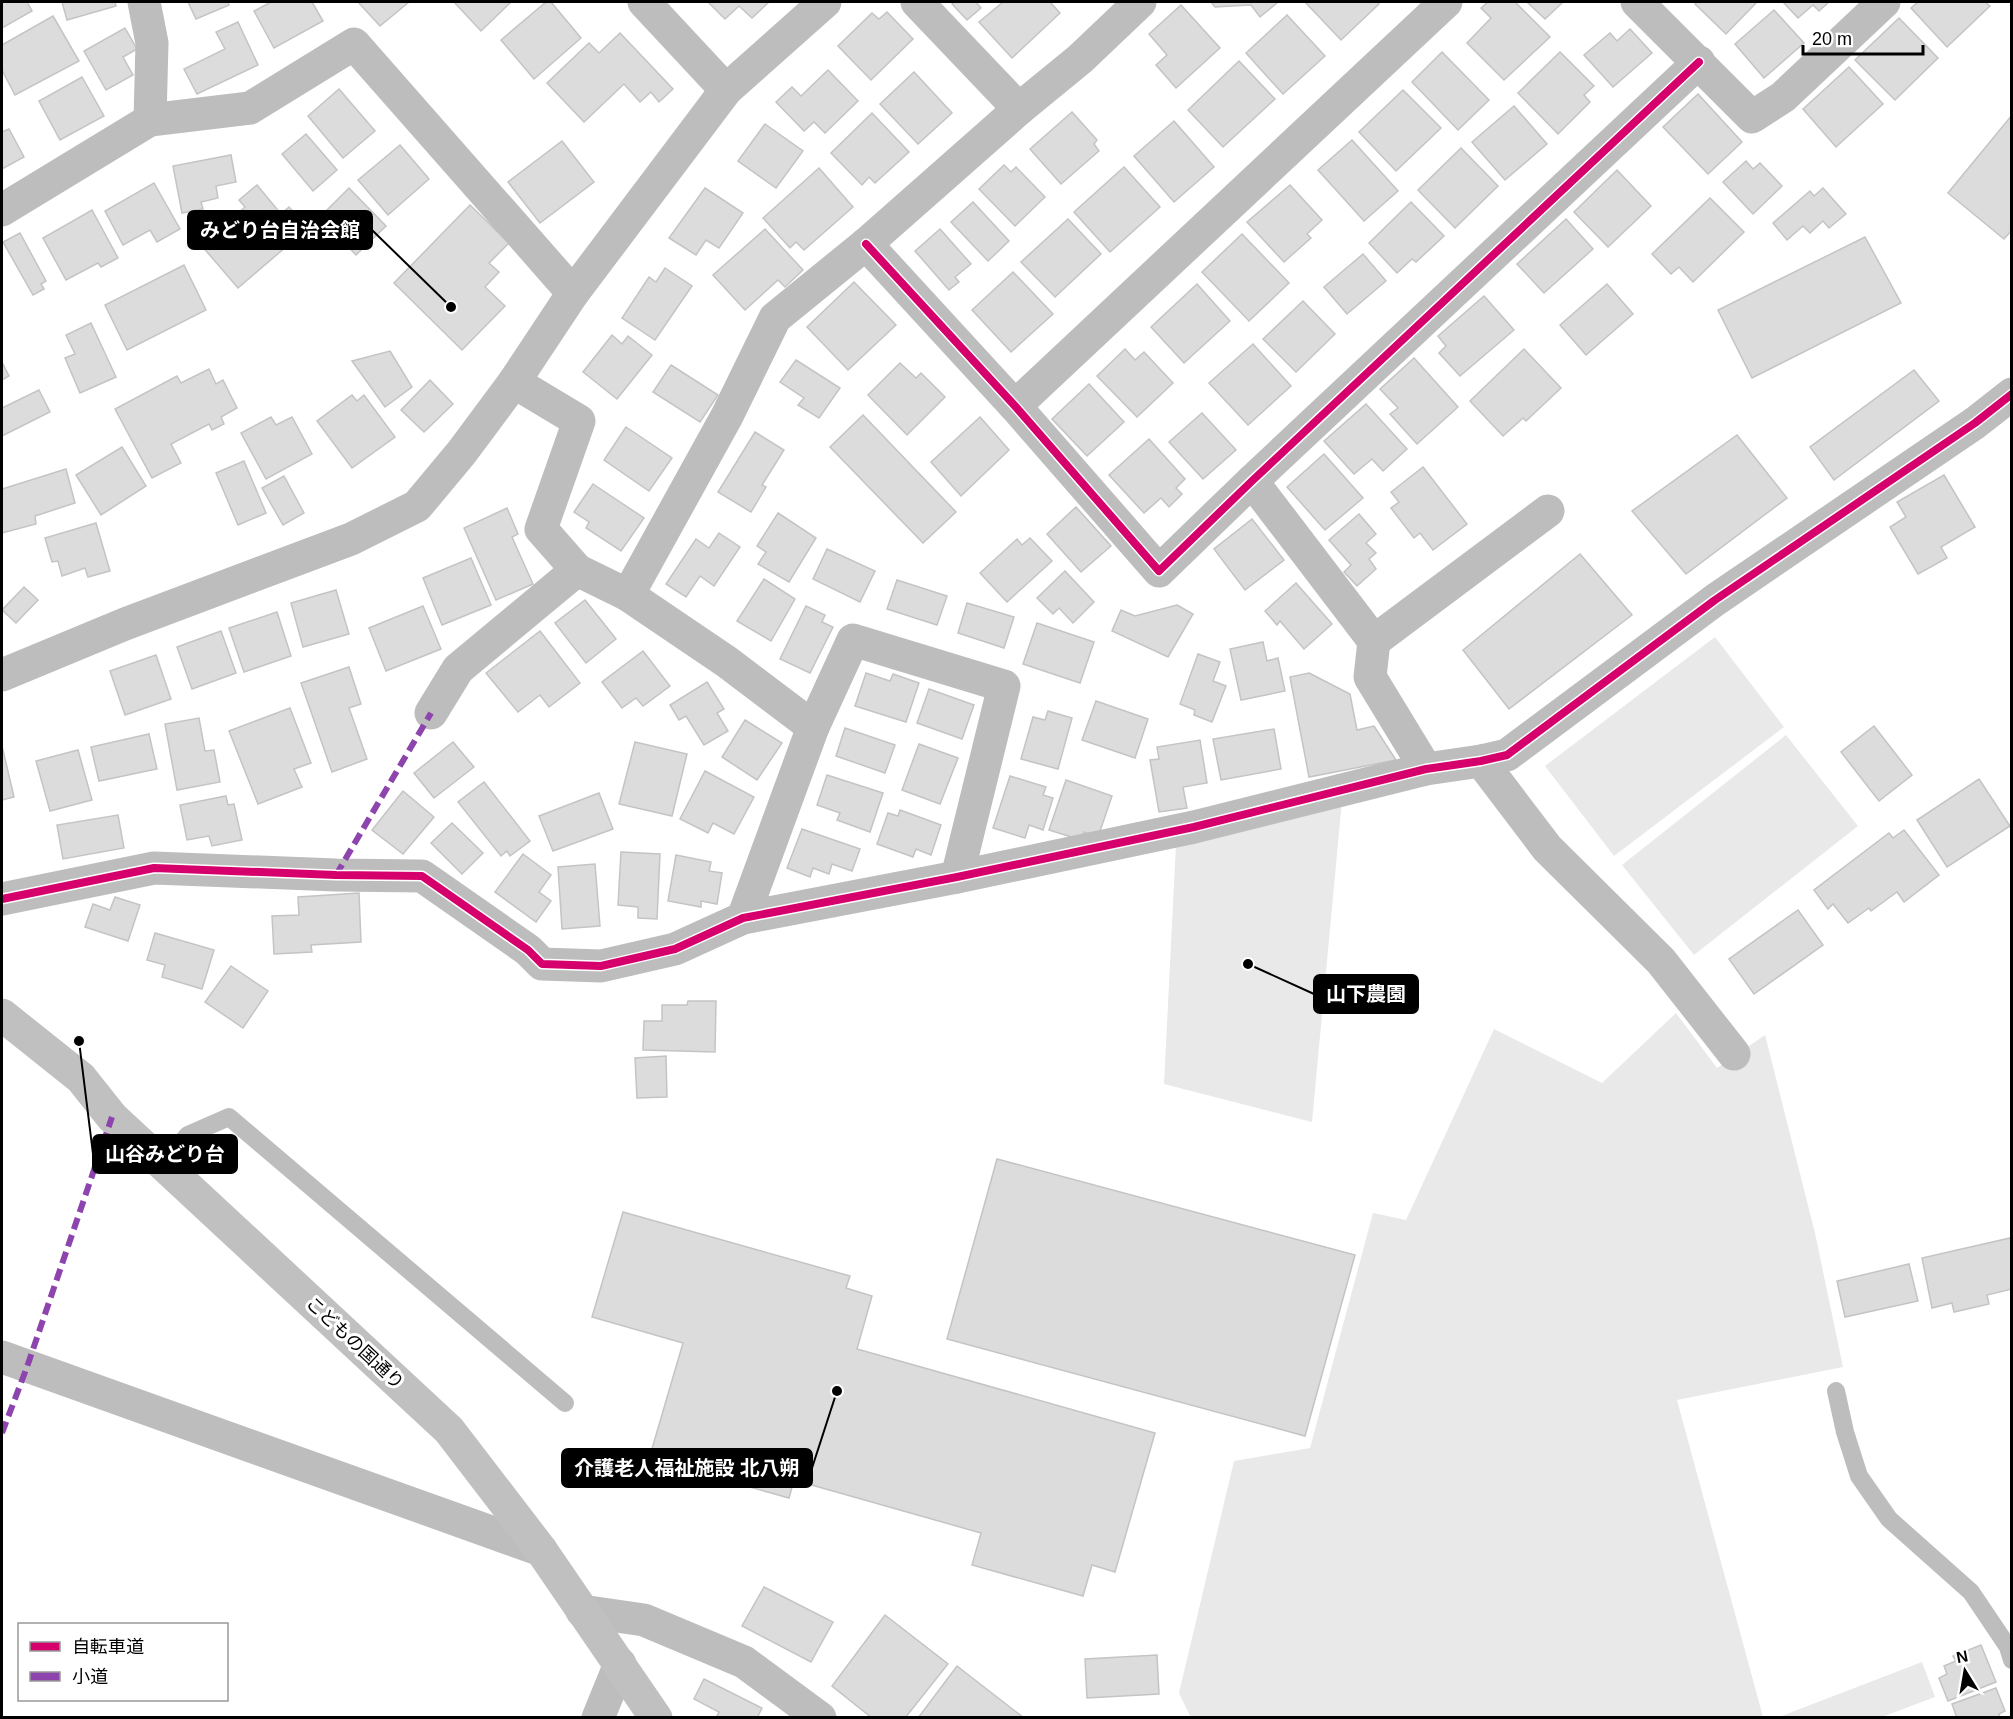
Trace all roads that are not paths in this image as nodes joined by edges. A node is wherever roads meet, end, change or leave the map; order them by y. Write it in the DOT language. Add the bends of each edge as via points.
graph roads {
  1 [pos="144,2"];
  2 [pos="644,2"];
  3 [pos="825,2"];
  4 [pos="917,2"];
  5 [pos="1140,2"];
  6 [pos="1446,2"];
  7 [pos="1637,2"];
  8 [pos="1884,2"];
  9 [pos="1699,62"];
  10 [pos="726,90"];
  11 [pos="1019,109"];
  12 [pos="150,120"];
  13 [pos="2,210"];
  14 [pos="866,244"];
  15 [pos="573,293"];
  16 [pos="514,382"];
  17 [pos="2012,394"];
  18 [pos="1015,406"];
  19 [pos="1252,481"];
  20 [pos="1548,511"];
  21 [pos="577,570"];
  22 [pos="628,595"];
  23 [pos="1374,641"];
  24 [pos="2,675"];
  25 [pos="431,713"];
  26 [pos="813,727"];
  27 [pos="1481,761"];
  28 [pos="1425,769"];
  29 [pos="957,877"];
  30 [pos="2,899"];
  31 [pos="743,918"];
  32 [pos="2,1015"];
  33 [pos="1734,1054"];
  34 [pos="162,1165"];
  35 [pos="2,1357"];
  36 [pos="1836,1391"];
  37 [pos="565,1403"];
  38 [pos="541,1550"];
  39 [pos="582,1611"];
  40 [pos="2012,1660"];
  41 [pos="620,1664"];
  42 [pos="598,1718"];
  43 [pos="656,1718"];
  44 [pos="820,1718"];
  1 -- 12 [label="street" via="152,43"];
  2 -- 10 [label="street"];
  3 -- 10 [label="street"];
  4 -- 11 [label="street"];
  5 -- 11 [label="street"];
  6 -- 18 [label="street"];
  7 -- 9 [label="street"];
  8 -- 9 [label="street" via="1783,97 1752,117"];
  9 -- 19 [label="street"];
  10 -- 15 [label="street"];
  11 -- 14 [label="street"];
  12 -- 13 [label="street"];
  12 -- 15 [label="street" via="250,108 354,44"];
  14 -- 18 [label="street"];
  14 -- 22 [label="street" via="775,318 727,416"];
  15 -- 16 [label="street"];
  16 -- 21 [label="street" via="579,421 541,529"];
  16 -- 24 [label="street" via="417,506 351,539"];
  17 -- 27 [label="street" via="1715,600 1507,755"];
  18 -- 19 [label="street" via="1159,571"];
  19 -- 23 [label="street"];
  20 -- 23 [label="street"];
  21 -- 22 [label="street"];
  21 -- 25 [label="street" via="458,669"];
  22 -- 26 [label="street"];
  23 -- 28 [label="street" via="1370,677"];
  26 -- 29 [label="street" via="853,640 1004,686"];
  26 -- 31 [label="street"];
  27 -- 28 [label="street"];
  27 -- 33 [label="street" via="1546,848 1661,961"];
  28 -- 29 [label="street" via="1194,827"];
  29 -- 31 [label="street"];
  30 -- 31 [label="street" via="154,868 423,876 542,964 601,966 675,949"];
  32 -- 34 [label="main road, こどもの国通り" via="81,1078 112,1117"];
  34 -- 37 [label="lane" via="188,1134 229,1117"];
  34 -- 38 [label="main road, こどもの国通り" via="449,1430"];
  35 -- 38 [label="street"];
  36 -- 40 [label="lane" via="1859,1476 1889,1519 1971,1592 2008,1647"];
  38 -- 39 [label="main road, こどもの国通り"];
  39 -- 41 [label="main road, こどもの国通り"];
  39 -- 44 [label="street" via="644,1620 744,1662"];
  41 -- 42 [label="street"];
  41 -- 43 [label="main road, こどもの国通り"];
}
